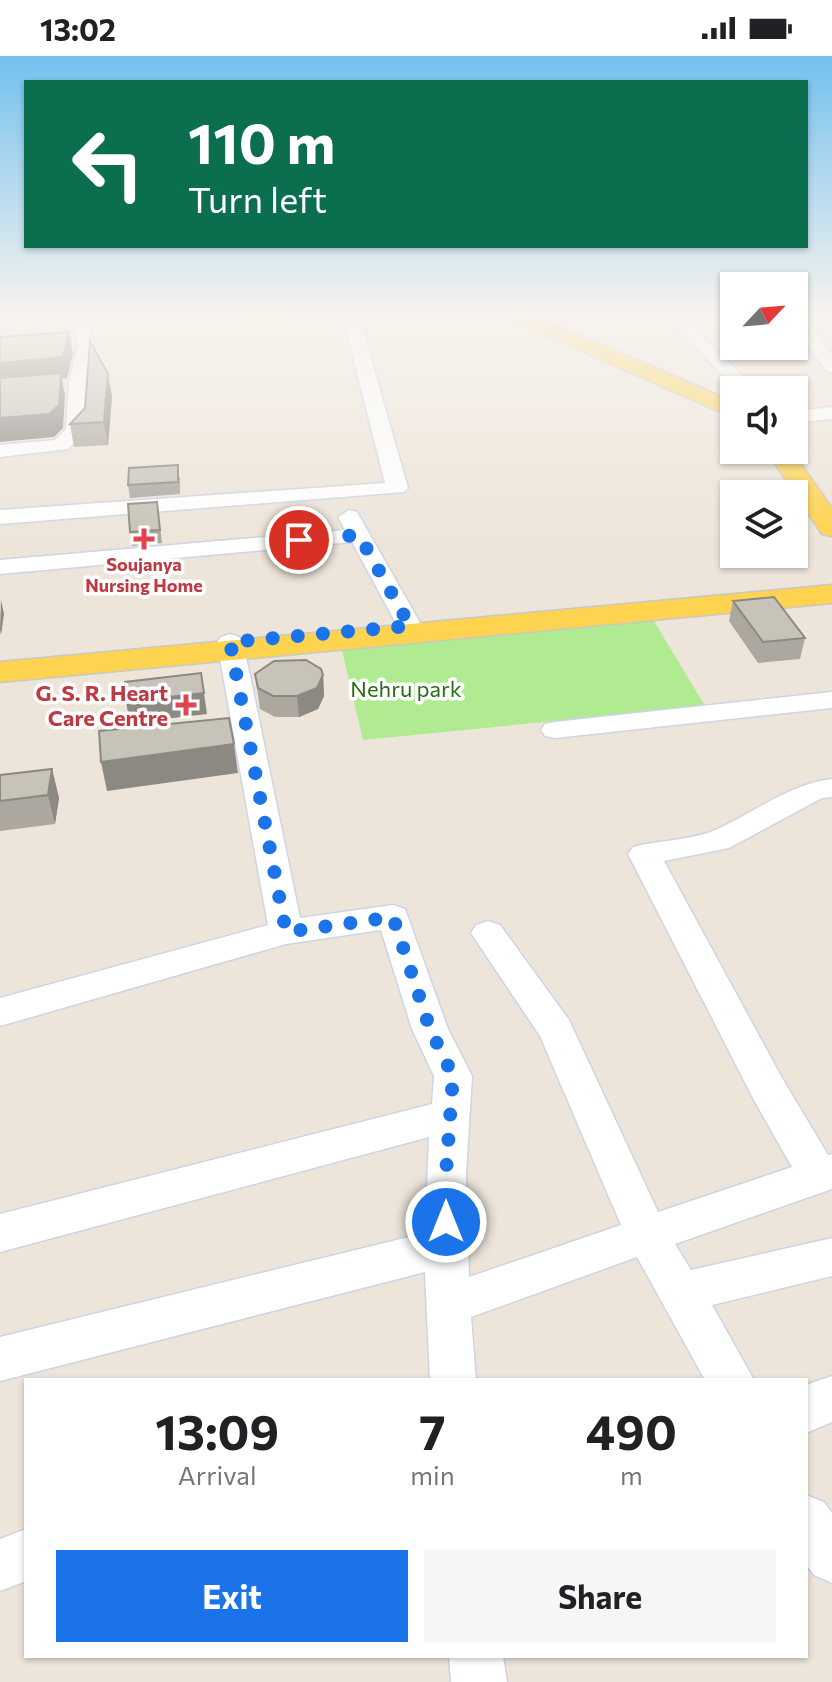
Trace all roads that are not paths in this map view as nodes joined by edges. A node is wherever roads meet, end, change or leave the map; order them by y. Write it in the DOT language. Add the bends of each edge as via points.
graph roads {
  1 [pos="70,389"];
  2 [pos="370,389"];
  3 [pos="684,389"];
  4 [pos="700,389"];
  5 [pos="720,398"];
  6 [pos="720,405"];
  7 [pos="832,413"];
  8 [pos="808,416"];
  9 [pos="0,451"];
  10 [pos="788,464"];
  11 [pos="804,464"];
  12 [pos="335,494"];
  13 [pos="832,504"];
  14 [pos="0,517"];
  15 [pos="832,528"];
  16 [pos="359,535"];
  17 [pos="0,567"];
  18 [pos="832,587"];
  19 [pos="832,594"];
  20 [pos="412,630"];
  21 [pos="230,646"];
  22 [pos="0,662"];
  23 [pos="0,672"];
  24 [pos="832,700"];
  25 [pos="555,730"];
  26 [pos="832,788"];
  27 [pos="286,932"];
  28 [pos="488,933"];
  29 [pos="0,1012"];
  30 [pos="450,1115"];
  31 [pos="825,1173"];
  32 [pos="0,1233"];
  33 [pos="647,1235"];
  34 [pos="446,1247"];
  35 [pos="832,1257"];
  36 [pos="679,1293"];
  37 [pos="448,1305"];
  38 [pos="0,1359"];
  39 [pos="453,1378"];
  40 [pos="730,1378"];
  41 [pos="832,1399"];
  42 [pos="808,1408"];
  43 [pos="808,1523"];
  44 [pos="24,1556"];
  45 [pos="832,1557"];
  46 [pos="0,1565"];
  47 [pos="476,1658"];
  48 [pos="479,1682"];
  1 -- 9 [label="street" via="76,431 61,445"];
  2 -- 12 [label="street" via="397,488"];
  3 -- 6 [label="main road"];
  4 -- 5 [label="main road"];
  7 -- 8 [label="street"];
  10 -- 15 [label="main road"];
  11 -- 13 [label="main road"];
  12 -- 14 [label="street"];
  12 -- 16 [label="street"];
  16 -- 17 [label="street"];
  16 -- 20 [label="street"];
  18 -- 20 [label="main road"];
  19 -- 20 [label="main road"];
  20 -- 21 [label="main road"];
  21 -- 22 [label="main road"];
  21 -- 23 [label="main road"];
  21 -- 27 [label="street"];
  24 -- 25 [label="street"];
  26 -- 31 [label="street" via="815,790 718,841 644,854 768,1089"];
  27 -- 29 [label="street"];
  27 -- 30 [label="street" via="393,917 430,1029 453,1076"];
  28 -- 33 [label="street" via="556,1030"];
  30 -- 32 [label="street"];
  30 -- 34 [label="street"];
  31 -- 33 [label="street"];
  33 -- 36 [label="street"];
  33 -- 37 [label="street"];
  34 -- 37 [label="street"];
  34 -- 38 [label="street"];
  35 -- 36 [label="street"];
  36 -- 40 [label="street"];
  37 -- 39 [label="street"];
  41 -- 42 [label="street"];
  43 -- 45 [label="street"];
  44 -- 46 [label="street"];
  47 -- 48 [label="street"];
}
